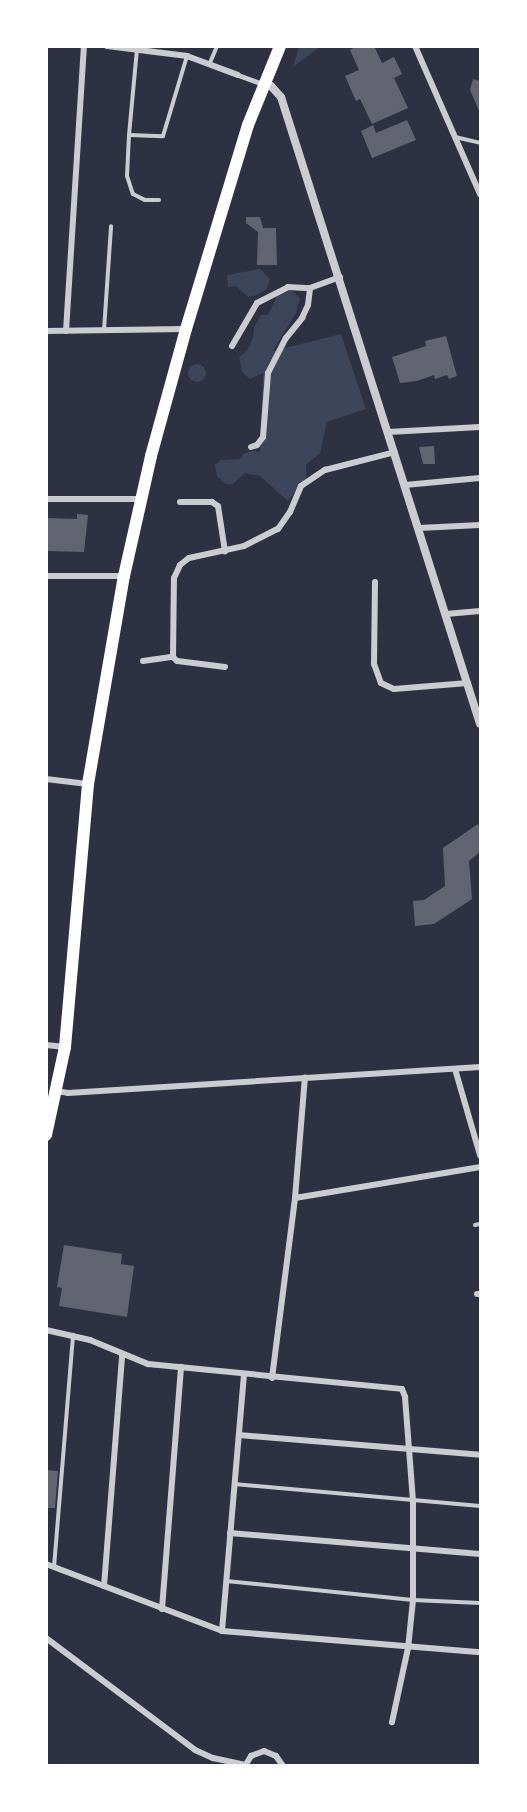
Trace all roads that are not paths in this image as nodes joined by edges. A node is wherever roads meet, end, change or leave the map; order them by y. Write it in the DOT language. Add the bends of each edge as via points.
graph roads {
  1 [pos="84,46"];
  2 [pos="107,46"];
  3 [pos="217,46"];
  4 [pos="280,46"];
  5 [pos="415,46"];
  6 [pos="137,49"];
  7 [pos="187,56"];
  8 [pos="209,65"];
  9 [pos="238,75"];
  10 [pos="263,84"];
  11 [pos="129,135"];
  12 [pos="455,137"];
  13 [pos="480,143"];
  14 [pos="480,194"];
  15 [pos="159,200"];
  16 [pos="111,226"];
  17 [pos="340,277"];
  18 [pos="310,288"];
  19 [pos="104,330"];
  20 [pos="186,330"];
  21 [pos="46,331"];
  22 [pos="66,331"];
  23 [pos="232,346"];
  24 [pos="480,427"];
  25 [pos="388,432"];
  26 [pos="251,447"];
  27 [pos="394,452"];
  28 [pos="480,478"];
  29 [pos="405,485"];
  30 [pos="46,499"];
  31 [pos="141,499"];
  32 [pos="180,502"];
  33 [pos="480,525"];
  34 [pos="418,528"];
  35 [pos="225,551"];
  36 [pos="46,576"];
  37 [pos="124,576"];
  38 [pos="375,582"];
  39 [pos="480,611"];
  40 [pos="446,614"];
  41 [pos="173,657"];
  42 [pos="143,662"];
  43 [pos="225,667"];
  44 [pos="468,683"];
  45 [pos="479,713"];
  46 [pos="480,724"];
  47 [pos="46,779"];
  48 [pos="88,784"];
  49 [pos="46,1045"];
  50 [pos="65,1047"];
  51 [pos="480,1067"];
  52 [pos="455,1069"];
  53 [pos="305,1077"];
  54 [pos="56,1091"];
  55 [pos="46,1135"];
  56 [pos="480,1155"];
  57 [pos="480,1167"];
  58 [pos="295,1198"];
  59 [pos="480,1224"];
  60 [pos="475,1225"];
  61 [pos="46,1330"];
  62 [pos="74,1335"];
  63 [pos="122,1356"];
  64 [pos="182,1367"];
  65 [pos="244,1375"];
  66 [pos="272,1378"];
  67 [pos="239,1435"];
  68 [pos="409,1450"];
  69 [pos="480,1455"];
  70 [pos="234,1484"];
  71 [pos="413,1502"];
  72 [pos="480,1506"];
  73 [pos="230,1533"];
  74 [pos="414,1550"];
  75 [pos="480,1554"];
  76 [pos="46,1564"];
  77 [pos="54,1567"];
  78 [pos="226,1581"];
  79 [pos="104,1586"];
  80 [pos="413,1600"];
  81 [pos="480,1603"];
  82 [pos="162,1609"];
  83 [pos="222,1631"];
  84 [pos="46,1638"];
  85 [pos="408,1648"];
  86 [pos="480,1652"];
  87 [pos="392,1722"];
  88 [pos="245,1765"];
  89 [pos="283,1766"];
  1 -- 22 [label="street"];
  2 -- 6 [label="street"];
  3 -- 8 [label="lane"];
  4 -- 10 [label="highway"];
  5 -- 12 [label="street"];
  6 -- 7 [label="street"];
  6 -- 11 [label="lane"];
  7 -- 8 [label="street"];
  7 -- 11 [label="lane" via="163,136"];
  8 -- 9 [label="street"];
  9 -- 10 [label="street"];
  10 -- 17 [label="street" via="281,96"];
  10 -- 20 [label="highway"];
  11 -- 15 [label="lane" via="127,176 134,194 145,200"];
  12 -- 13 [label="lane"];
  12 -- 14 [label="street"];
  16 -- 19 [label="lane"];
  17 -- 18 [label="street"];
  17 -- 25 [label="street"];
  18 -- 23 [label="street" via="288,287 257,303"];
  18 -- 26 [label="street" via="309,305 268,373 263,436"];
  19 -- 20 [label="street"];
  19 -- 22 [label="street"];
  20 -- 31 [label="highway"];
  21 -- 22 [label="street"];
  24 -- 25 [label="street"];
  25 -- 27 [label="street"];
  27 -- 29 [label="street"];
  27 -- 35 [label="street" via="325,470 301,486 278,529"];
  28 -- 29 [label="street"];
  29 -- 34 [label="street"];
  30 -- 31 [label="street"];
  31 -- 37 [label="highway"];
  32 -- 35 [label="street" via="212,502 218,506"];
  33 -- 34 [label="street"];
  34 -- 40 [label="street"];
  35 -- 41 [label="street" via="189,558 180,565 174,578"];
  36 -- 37 [label="street"];
  37 -- 48 [label="highway"];
  38 -- 44 [label="street" via="374,664 381,683 394,689"];
  39 -- 40 [label="street"];
  40 -- 44 [label="street"];
  41 -- 42 [label="street"];
  41 -- 43 [label="street" via="177,661"];
  44 -- 45 [label="street"];
  45 -- 46 [label="street"];
  47 -- 48 [label="street"];
  48 -- 50 [label="highway"];
  49 -- 50 [label="street"];
  50 -- 54 [label="highway"];
  51 -- 52 [label="street"];
  52 -- 53 [label="street"];
  52 -- 56 [label="street"];
  53 -- 54 [label="street"];
  53 -- 58 [label="street"];
  54 -- 55 [label="highway"];
  57 -- 58 [label="street"];
  58 -- 66 [label="street"];
  59 -- 60 [label="lane"];
  61 -- 62 [label="street"];
  62 -- 63 [label="street"];
  62 -- 77 [label="lane"];
  63 -- 64 [label="street" via="148,1364"];
  63 -- 79 [label="street"];
  64 -- 65 [label="street"];
  64 -- 82 [label="street"];
  65 -- 66 [label="street"];
  65 -- 67 [label="street"];
  66 -- 68 [label="street" via="402,1389"];
  67 -- 68 [label="street"];
  67 -- 70 [label="street"];
  68 -- 69 [label="street"];
  68 -- 71 [label="street"];
  70 -- 71 [label="lane"];
  70 -- 73 [label="street"];
  71 -- 72 [label="lane"];
  71 -- 74 [label="street"];
  73 -- 74 [label="street"];
  73 -- 78 [label="street"];
  74 -- 75 [label="street"];
  74 -- 80 [label="street"];
  76 -- 77 [label="street"];
  77 -- 79 [label="street"];
  78 -- 80 [label="lane"];
  78 -- 83 [label="street"];
  79 -- 82 [label="street"];
  80 -- 81 [label="lane"];
  80 -- 85 [label="street"];
  82 -- 83 [label="street"];
  83 -- 85 [label="street"];
  84 -- 88 [label="street" via="195,1750"];
  85 -- 86 [label="street"];
  85 -- 87 [label="street"];
  88 -- 89 [label="street" via="251,1756 264,1751 276,1756"];
}
